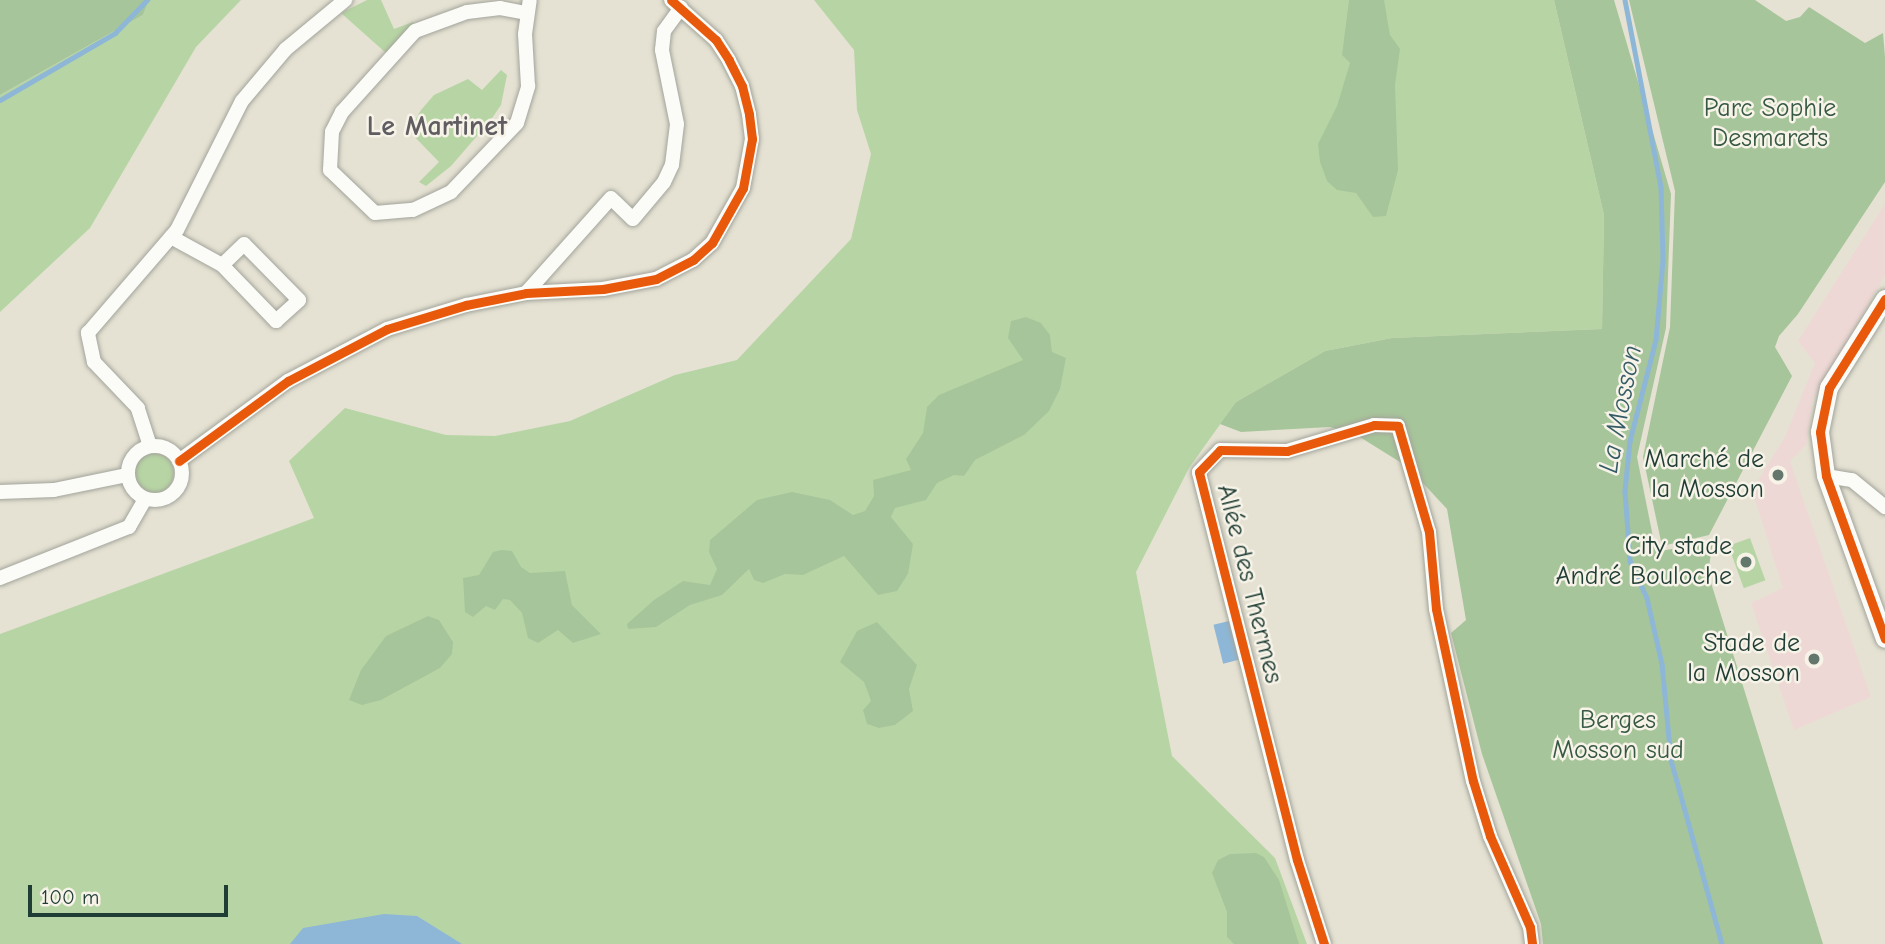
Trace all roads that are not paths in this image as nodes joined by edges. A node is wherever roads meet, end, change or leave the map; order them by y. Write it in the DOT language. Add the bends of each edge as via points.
graph roads {
  1 [pos="345,0"];
  2 [pos="676,4"];
  3 [pos="528,6"];
  4 [pos="171,237"];
  5 [pos="222,265"];
  6 [pos="526,293"];
  7 [pos="1885,299"];
  8 [pos="150,446"];
  9 [pos="179,461"];
  10 [pos="127,475"];
  11 [pos="1826,476"];
  12 [pos="0,492"];
  13 [pos="145,499"];
  14 [pos="1885,507"];
  15 [pos="0,578"];
  16 [pos="1885,639"];
  17 [pos="1324,944"];
  18 [pos="1532,944"];
  1 -- 4 [label="street" via="286,49 243,101"];
  2 -- 6 [label="street" via="664,31 662,50 677,124 672,165 664,181 633,219 611,198"];
  2 -- 6 [label="street" via="716,40 743,86 752,139 736,206 712,243 693,260 656,279 614,288"];
  3 -- 3 [label="street" via="528,86 517,123 505,140 439,200 413,210 374,213 330,170 332,132 349,103 415,31 467,12"];
  4 -- 5 [label="street"];
  4 -- 8 [label="street" via="88,333 94,362 138,408"];
  5 -- 5 [label="street" via="276,321 299,300 244,244"];
  6 -- 9 [label="street" via="420,318 358,341 288,381"];
  7 -- 11 [label="street" via="1829,388 1820,432"];
  8 -- 9 [label="street" via="167,449"];
  8 -- 10 [label="street" via="136,453"];
  9 -- 13 [label="street" via="178,488 163,499"];
  10 -- 12 [label="street" via="54,490"];
  10 -- 13 [label="street" via="133,489"];
  11 -- 14 [label="street" via="1852,481"];
  11 -- 16 [label="street"];
  13 -- 15 [label="street" via="129,527"];
  17 -- 18 [label="street, Allée des Thermes" via="1297,860 1199,472 1205,460 1220,450 1279,452 1353,430 1398,426 1429,532 1443,645 1473,781 1490,836 1530,927"];
}
